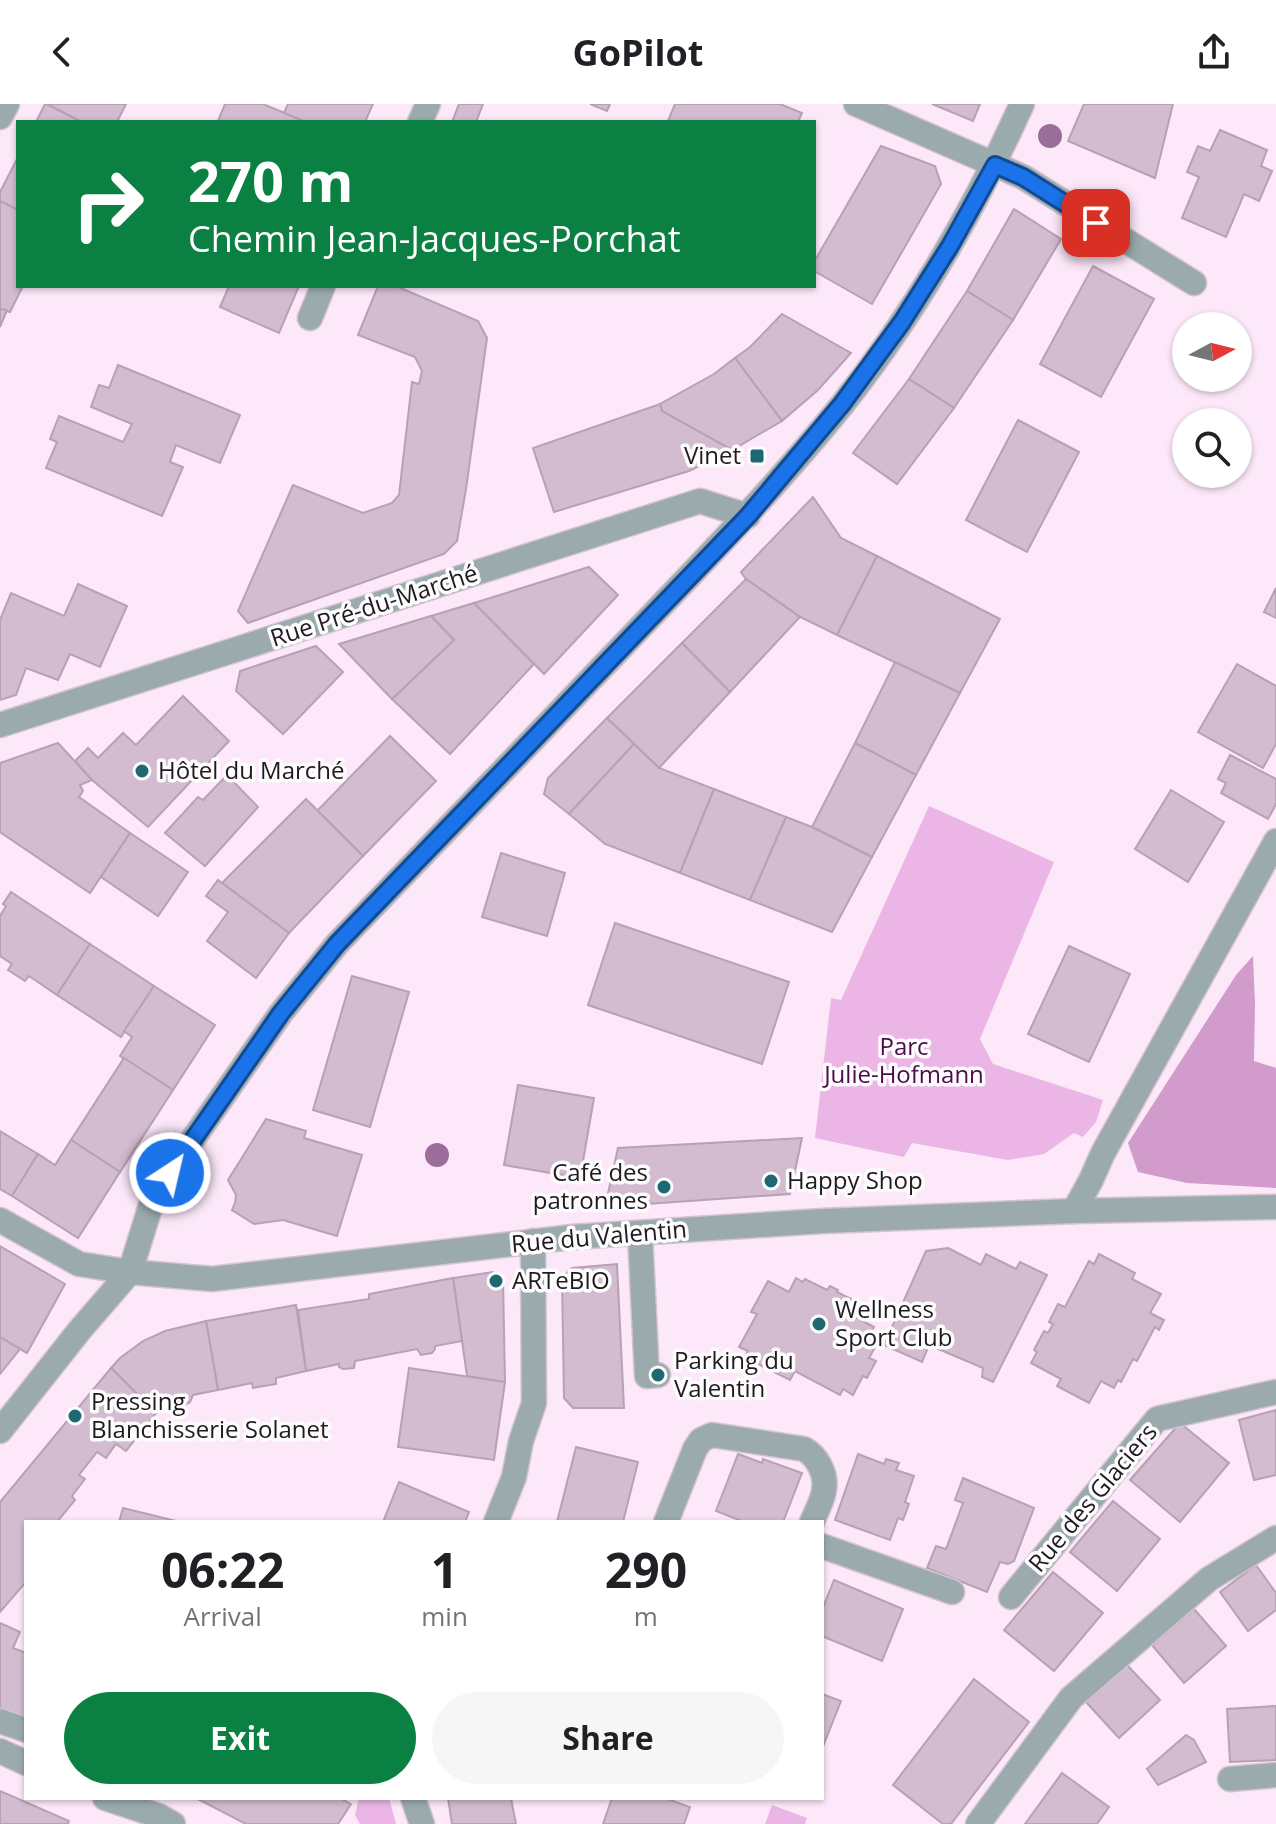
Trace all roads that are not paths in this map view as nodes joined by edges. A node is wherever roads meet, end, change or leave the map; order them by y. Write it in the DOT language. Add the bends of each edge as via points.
graph roads {
  1 [pos="7,104"];
  2 [pos="856,104"];
  3 [pos="1022,104"];
  4 [pos="0,117"];
  5 [pos="995,165"];
  6 [pos="1194,283"];
  7 [pos="322,288"];
  8 [pos="310,318"];
  9 [pos="748,516"];
  10 [pos="0,725"];
  11 [pos="1276,841"];
  12 [pos="1276,1207"];
  13 [pos="1074,1211"];
  14 [pos="0,1220"];
  15 [pos="640,1233"];
  16 [pos="533,1241"];
  17 [pos="130,1272"];
  18 [pos="658,1375"];
  19 [pos="1276,1392"];
  20 [pos="0,1431"];
  21 [pos="497,1520"];
  22 [pos="667,1520"];
  23 [pos="813,1520"];
  24 [pos="1276,1538"];
  25 [pos="824,1547"];
  26 [pos="952,1592"];
  27 [pos="1011,1597"];
  28 [pos="0,1721"];
  29 [pos="24,1729"];
  30 [pos="0,1751"];
  31 [pos="24,1762"];
  32 [pos="1276,1775"];
  33 [pos="1230,1779"];
  34 [pos="111,1800"];
  35 [pos="414,1800"];
  36 [pos="173,1824"];
  37 [pos="422,1824"];
  38 [pos="978,1824"];
  1 -- 4 [label="street"];
  2 -- 5 [label="street"];
  3 -- 5 [label="street"];
  5 -- 6 [label="street"];
  5 -- 9 [label="street" via="902,322"];
  7 -- 8 [label="street"];
  9 -- 10 [label="street, Rue Pré-du-Marché" via="700,501"];
  9 -- 17 [label="street" via="337,944 281,1013 154,1195"];
  11 -- 13 [label="street"];
  12 -- 13 [label="street, Rue du Valentin"];
  13 -- 15 [label="street, Rue du Valentin"];
  14 -- 17 [label="street, Rue du Valentin" via="79,1264"];
  15 -- 16 [label="street, Rue du Valentin"];
  15 -- 18 [label="street" via="647,1376"];
  16 -- 17 [label="street, Rue du Valentin" via="212,1279"];
  16 -- 21 [label="street" via="534,1403"];
  17 -- 20 [label="street"];
  19 -- 27 [label="street, Rue des Glaciers" via="1157,1419"];
  22 -- 23 [label="street" via="695,1449 712,1435 813,1453 824,1490"];
  24 -- 38 [label="street" via="1209,1579 1071,1698"];
  25 -- 26 [label="street"];
  28 -- 29 [label="street"];
  30 -- 31 [label="street"];
  32 -- 33 [label="street"];
  34 -- 36 [label="street"];
  35 -- 37 [label="street"];
}
